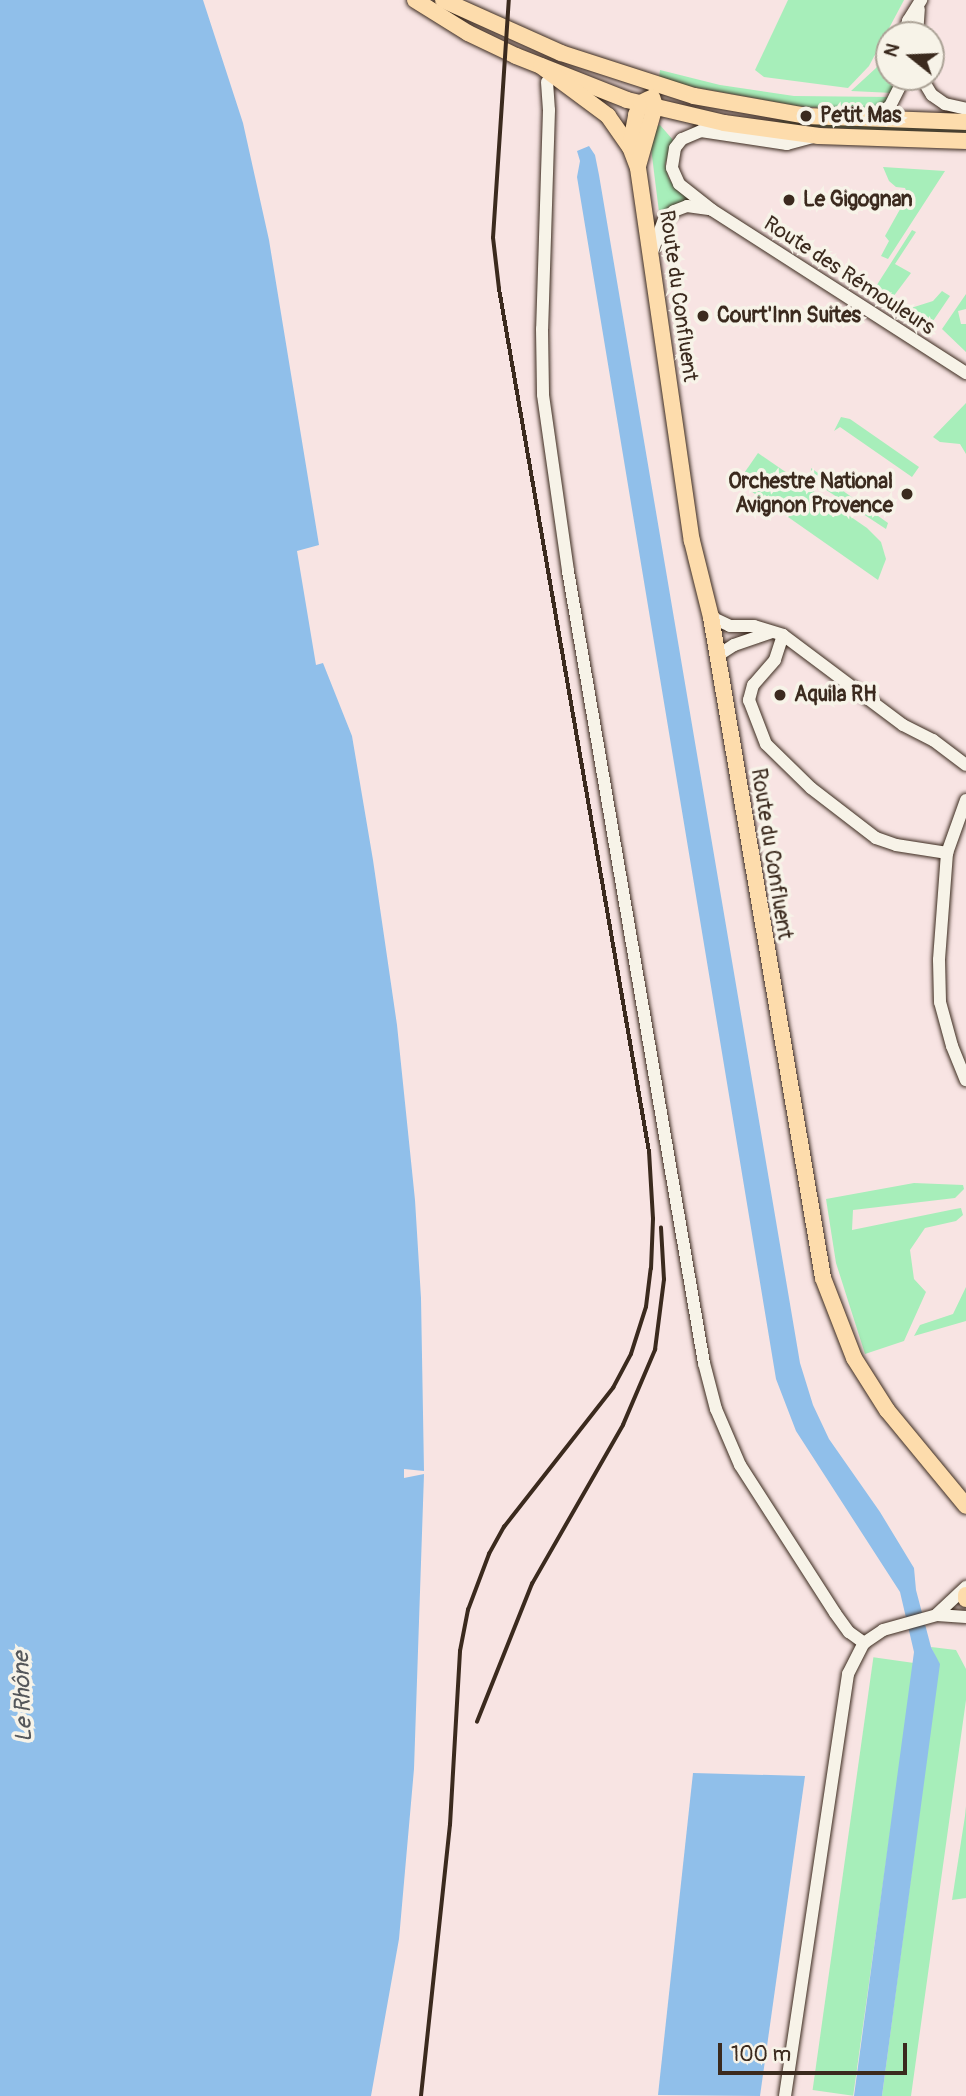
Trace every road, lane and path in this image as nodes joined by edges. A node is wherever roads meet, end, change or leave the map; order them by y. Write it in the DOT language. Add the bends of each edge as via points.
graph roads {
  1 [pos="415,0"];
  2 [pos="443,0"];
  3 [pos="920,2"];
  4 [pos="908,21"];
  5 [pos="918,21"];
  6 [pos="541,66"];
  7 [pos="635,78"];
  8 [pos="547,82"];
  9 [pos="898,91"];
  10 [pos="930,91"];
  11 [pos="650,103"];
  12 [pos="966,109"];
  13 [pos="772,111"];
  14 [pos="870,120"];
  15 [pos="966,122"];
  16 [pos="818,136"];
  17 [pos="966,141"];
  18 [pos="630,147"];
  19 [pos="638,168"];
  20 [pos="712,210"];
  21 [pos="651,255"];
  22 [pos="966,373"];
  23 [pos="711,617"];
  24 [pos="777,634"];
  25 [pos="717,656"];
  26 [pos="966,765"];
  27 [pos="966,800"];
  28 [pos="947,853"];
  29 [pos="966,1080"];
  30 [pos="966,1506"];
  31 [pos="966,1587"];
  32 [pos="933,1615"];
  33 [pos="966,1618"];
  34 [pos="864,1643"];
  35 [pos="785,2096"];
  1 -- 6 [label="main road" via="468,33"];
  2 -- 7 [label="main road" via="562,53"];
  3 -- 4 [label="street"];
  3 -- 5 [label="street"];
  6 -- 11 [label="main road"];
  6 -- 18 [label="main road" via="608,116"];
  7 -- 11 [label="main road"];
  7 -- 13 [label="main road" via="694,96"];
  8 -- 34 [label="street" via="543,395 704,1363 716,1409 740,1465 835,1613"];
  9 -- 14 [label="street" via="890,106"];
  10 -- 12 [label="street" via="945,104"];
  11 -- 13 [label="main road" via="668,98 726,112"];
  11 -- 16 [label="main road" via="747,127"];
  11 -- 18 [label="main road" via="636,115"];
  11 -- 19 [label="main road"];
  13 -- 14 [label="main road"];
  14 -- 15 [label="main road"];
  16 -- 17 [label="main road"];
  16 -- 20 [label="street, Route des Rémouleurs" via="787,144 701,131 682,139 673,157 675,176"];
  18 -- 19 [label="main road"];
  19 -- 21 [label="main road, Route du Confluent"];
  20 -- 21 [label="street" via="687,206 674,211 664,220"];
  20 -- 22 [label="street, Route des Rémouleurs"];
  21 -- 23 [label="main road, Route du Confluent" via="692,541"];
  23 -- 24 [label="street" via="730,626 754,626"];
  23 -- 25 [label="main road, Route du Confluent"];
  24 -- 25 [label="street" via="734,645"];
  24 -- 26 [label="street"];
  24 -- 28 [label="street" via="775,660 753,685 749,700 766,744 811,788 876,838"];
  25 -- 30 [label="main road, Route du Confluent" via="823,1278 854,1358 887,1409"];
  27 -- 28 [label="street"];
  28 -- 29 [label="street" via="940,915 940,1002"];
  31 -- 32 [label="street"];
  32 -- 33 [label="street"];
  32 -- 34 [label="street" via="883,1630"];
  34 -- 35 [label="street" via="848,1674"];
}
